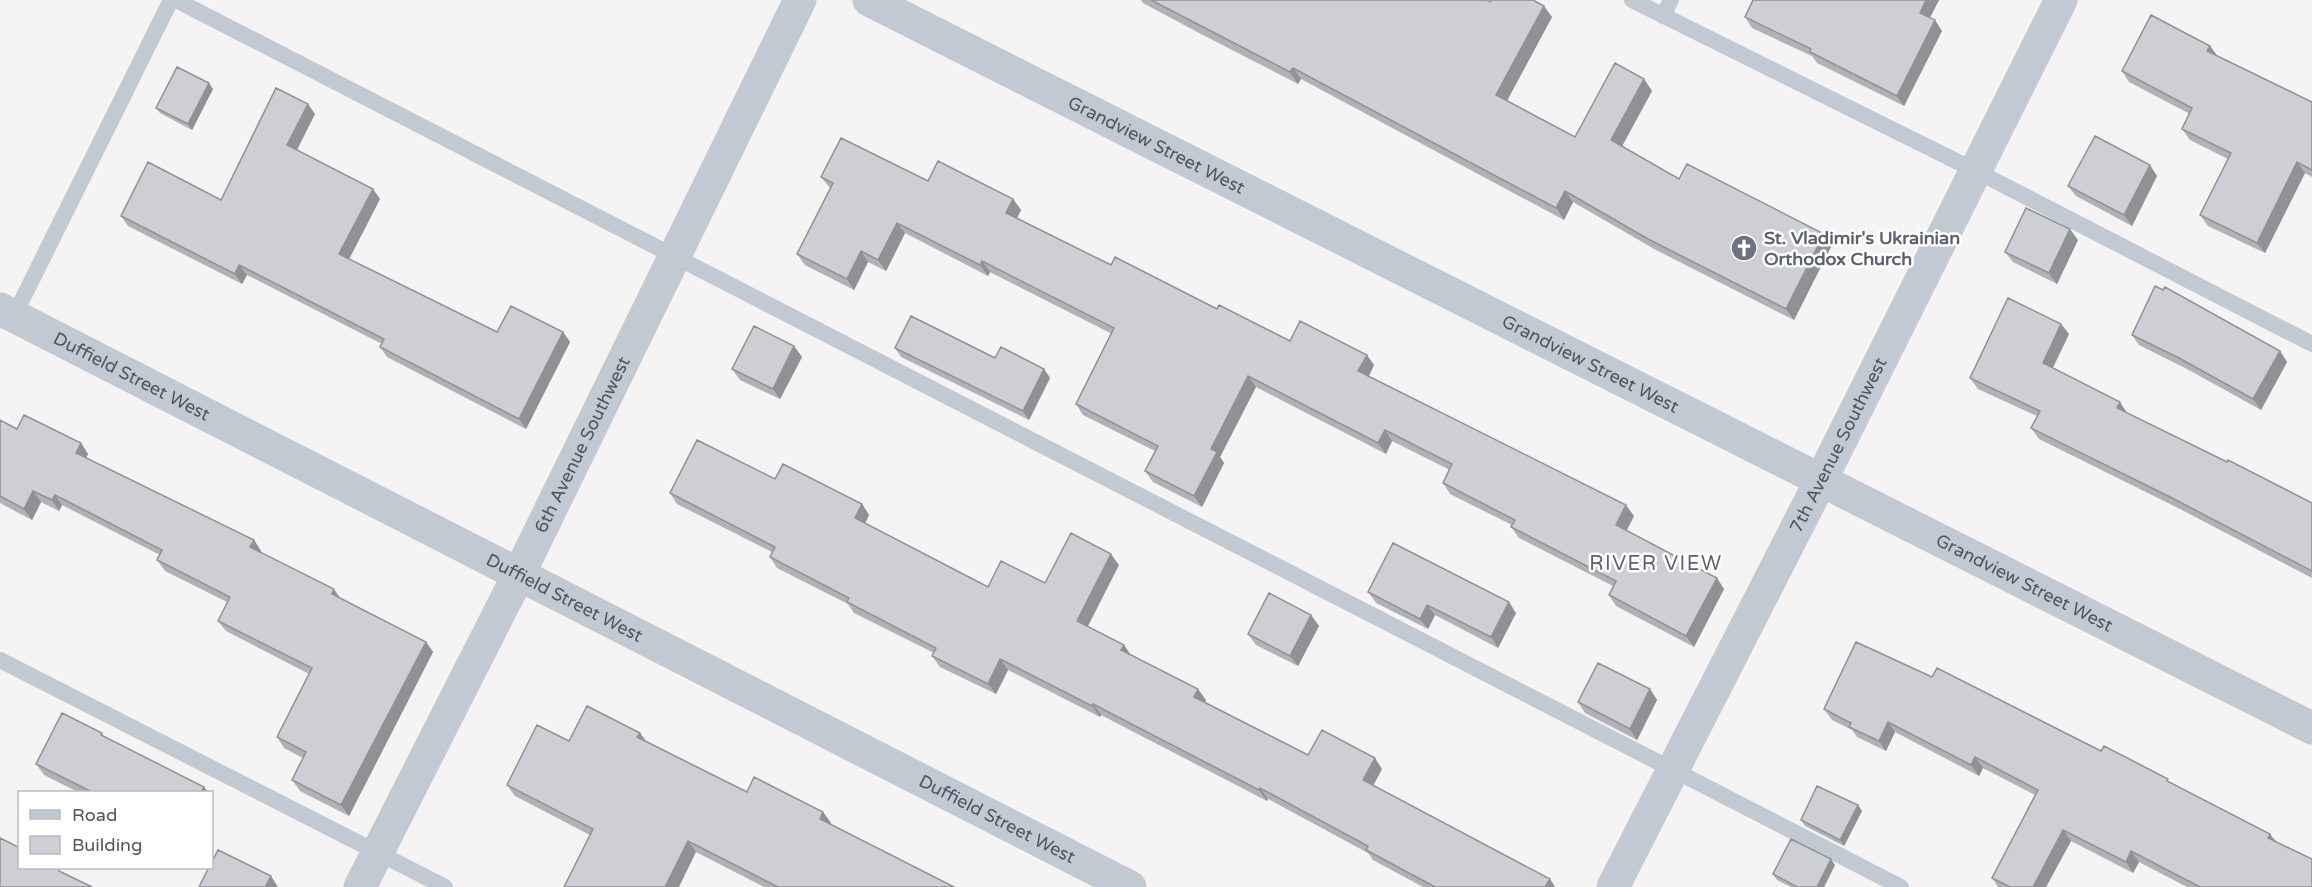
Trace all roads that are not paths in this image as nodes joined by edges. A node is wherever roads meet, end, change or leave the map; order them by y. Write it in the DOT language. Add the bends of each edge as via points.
graph roads {
  1 [pos="171,0"];
  2 [pos="176,0"];
  3 [pos="800,0"];
  4 [pos="869,0"];
  5 [pos="1632,0"];
  6 [pos="1671,0"];
  7 [pos="2061,0"];
  8 [pos="1663,16"];
  9 [pos="1976,171"];
  10 [pos="675,256"];
  11 [pos="7,313"];
  12 [pos="2312,344"];
  13 [pos="1821,480"];
  14 [pos="519,574"];
  15 [pos="0,660"];
  16 [pos="2312,728"];
  17 [pos="1672,771"];
  18 [pos="378,852"];
  19 [pos="360,887"];
  20 [pos="445,887"];
  21 [pos="1130,887"];
  22 [pos="1613,887"];
  23 [pos="1901,887"];
  1 -- 11 [label="lane"];
  2 -- 10 [label="lane"];
  3 -- 10 [label="street, 6th Avenue Southwest"];
  4 -- 13 [label="street, Grandview Street West"];
  5 -- 8 [label="lane"];
  6 -- 8 [label="lane"];
  7 -- 9 [label="street, 7th Avenue Southwest"];
  8 -- 9 [label="lane"];
  9 -- 12 [label="lane"];
  9 -- 13 [label="street, 7th Avenue Southwest"];
  10 -- 14 [label="street, 6th Avenue Southwest"];
  10 -- 17 [label="lane"];
  11 -- 14 [label="street, Duffield Street West"];
  13 -- 16 [label="street, Grandview Street West"];
  13 -- 17 [label="street, 7th Avenue Southwest"];
  14 -- 18 [label="street, 6th Avenue Southwest"];
  14 -- 21 [label="street, Duffield Street West"];
  15 -- 18 [label="lane"];
  17 -- 22 [label="street, 7th Avenue Southwest"];
  17 -- 23 [label="lane"];
  18 -- 19 [label="street, 6th Avenue Southwest"];
  18 -- 20 [label="lane"];
}
